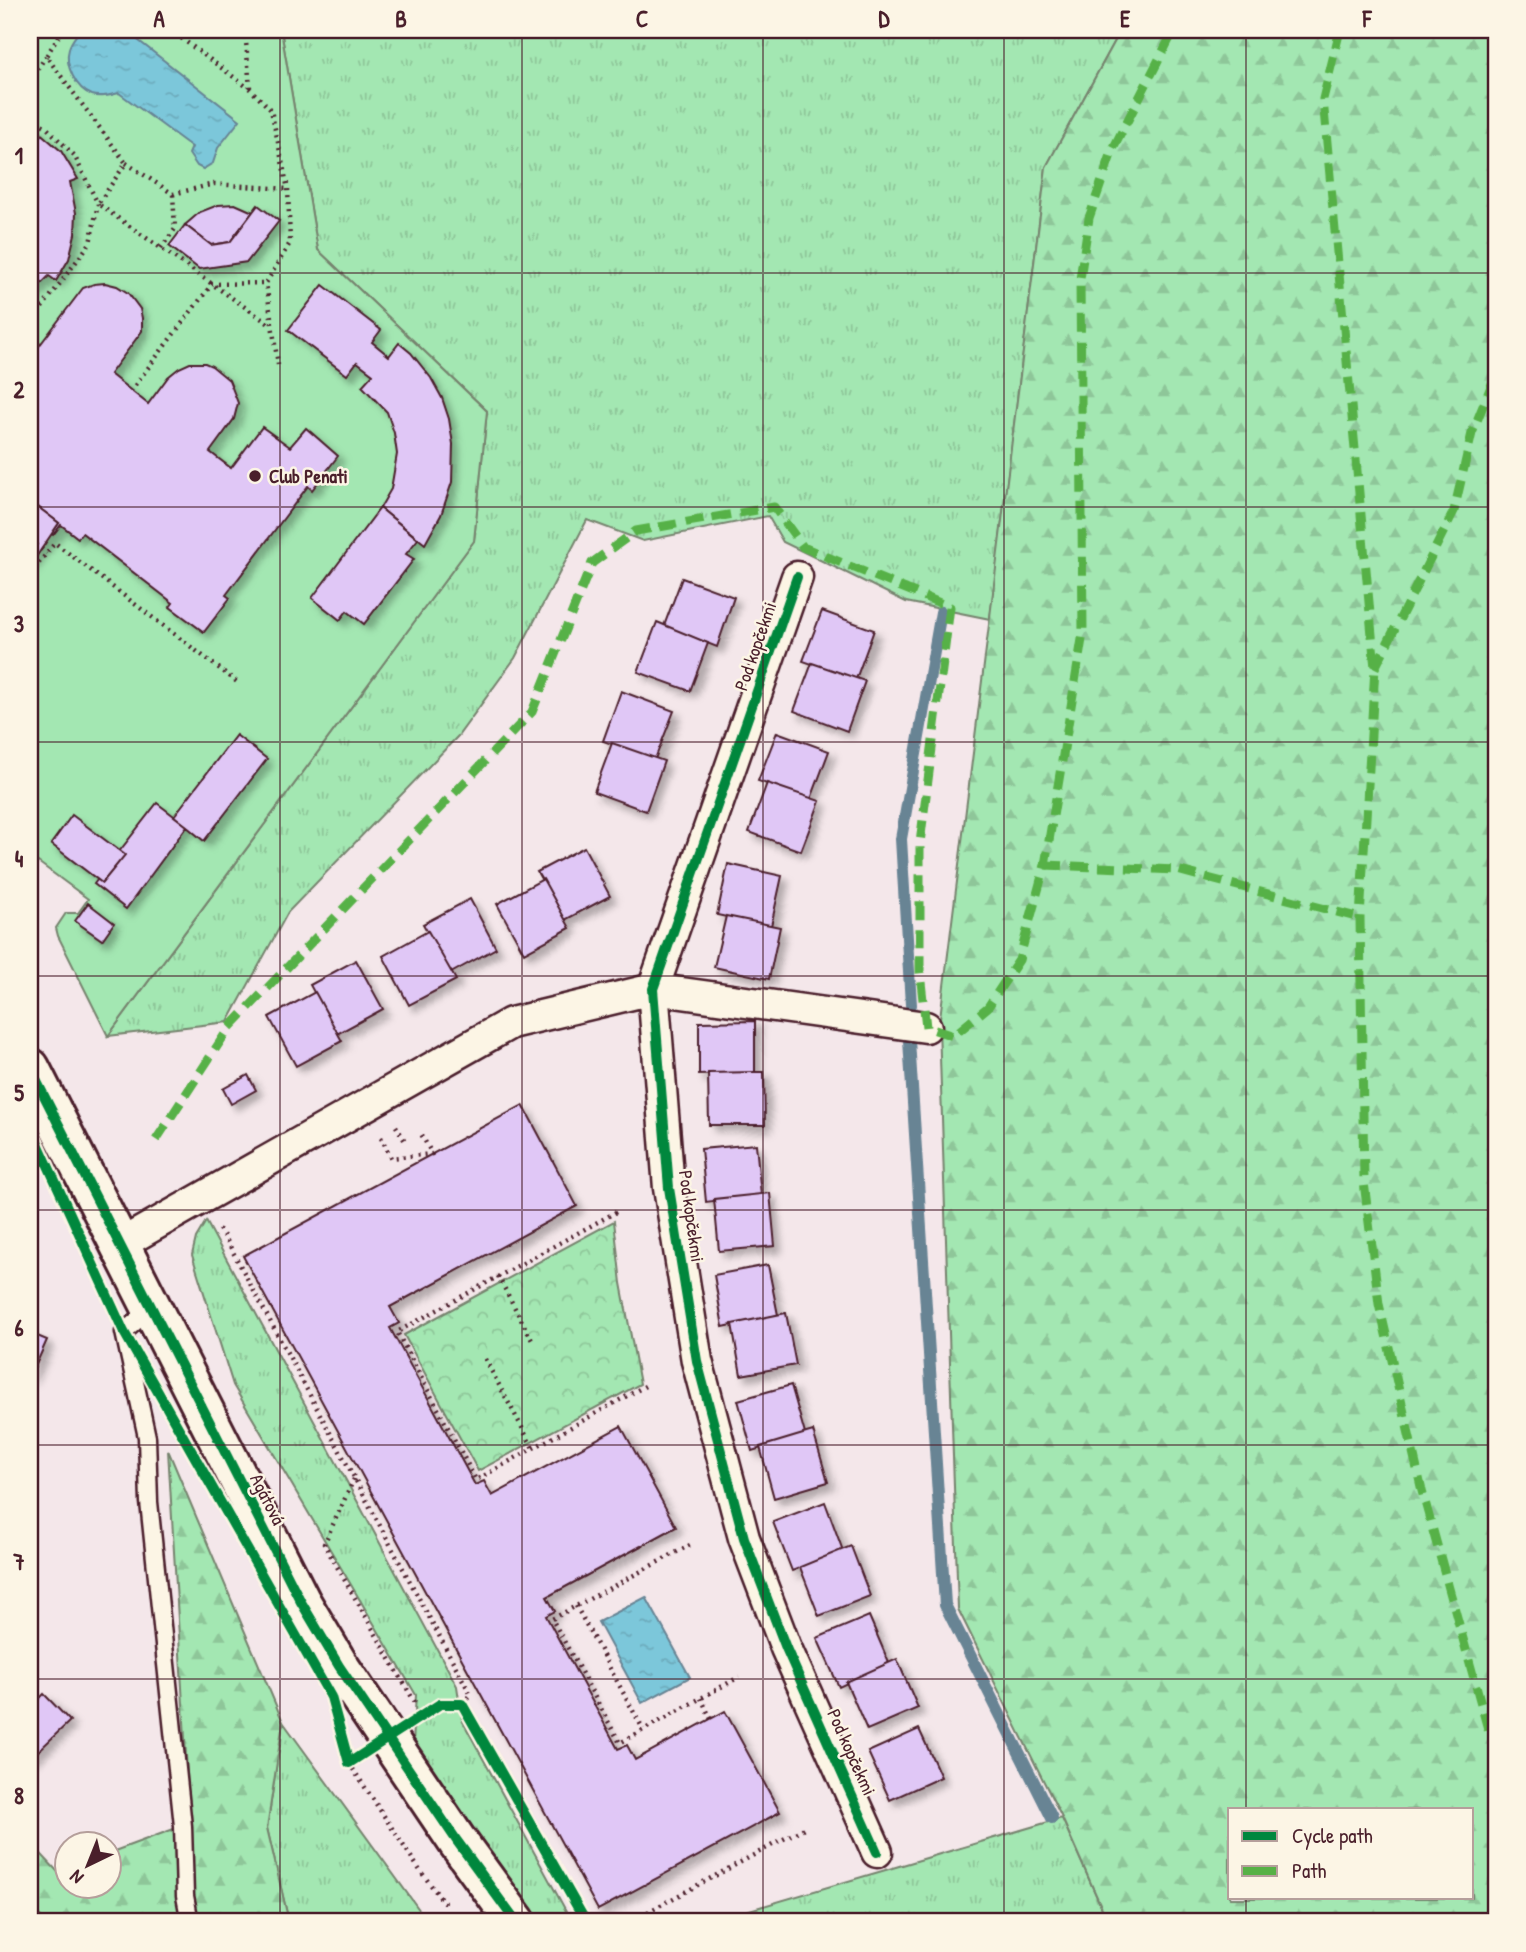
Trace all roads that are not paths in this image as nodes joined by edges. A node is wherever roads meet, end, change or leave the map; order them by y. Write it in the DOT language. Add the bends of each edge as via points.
graph roads {
  1 [pos="797,577"];
  2 [pos="653,989"];
  3 [pos="926,1027"];
  4 [pos="30,1068"];
  5 [pos="119,1245"];
  6 [pos="151,1308"];
  7 [pos="877,1852"];
  8 [pos="190,1922"];
  9 [pos="516,1922"];
  1 -- 2 [label="street, Pod kopčekmi"];
  2 -- 3 [label="street"];
  2 -- 5 [label="street" via="511,1023"];
  2 -- 7 [label="street, Pod kopčekmi" via="668,1188 697,1361 744,1538 786,1648"];
  4 -- 5 [label="street, Agátová"];
  5 -- 6 [label="street, Agátová"];
  6 -- 8 [label="lane" via="124,1332 147,1437 149,1502"];
  6 -- 9 [label="street, Agátová" via="301,1602 339,1666"];
}
